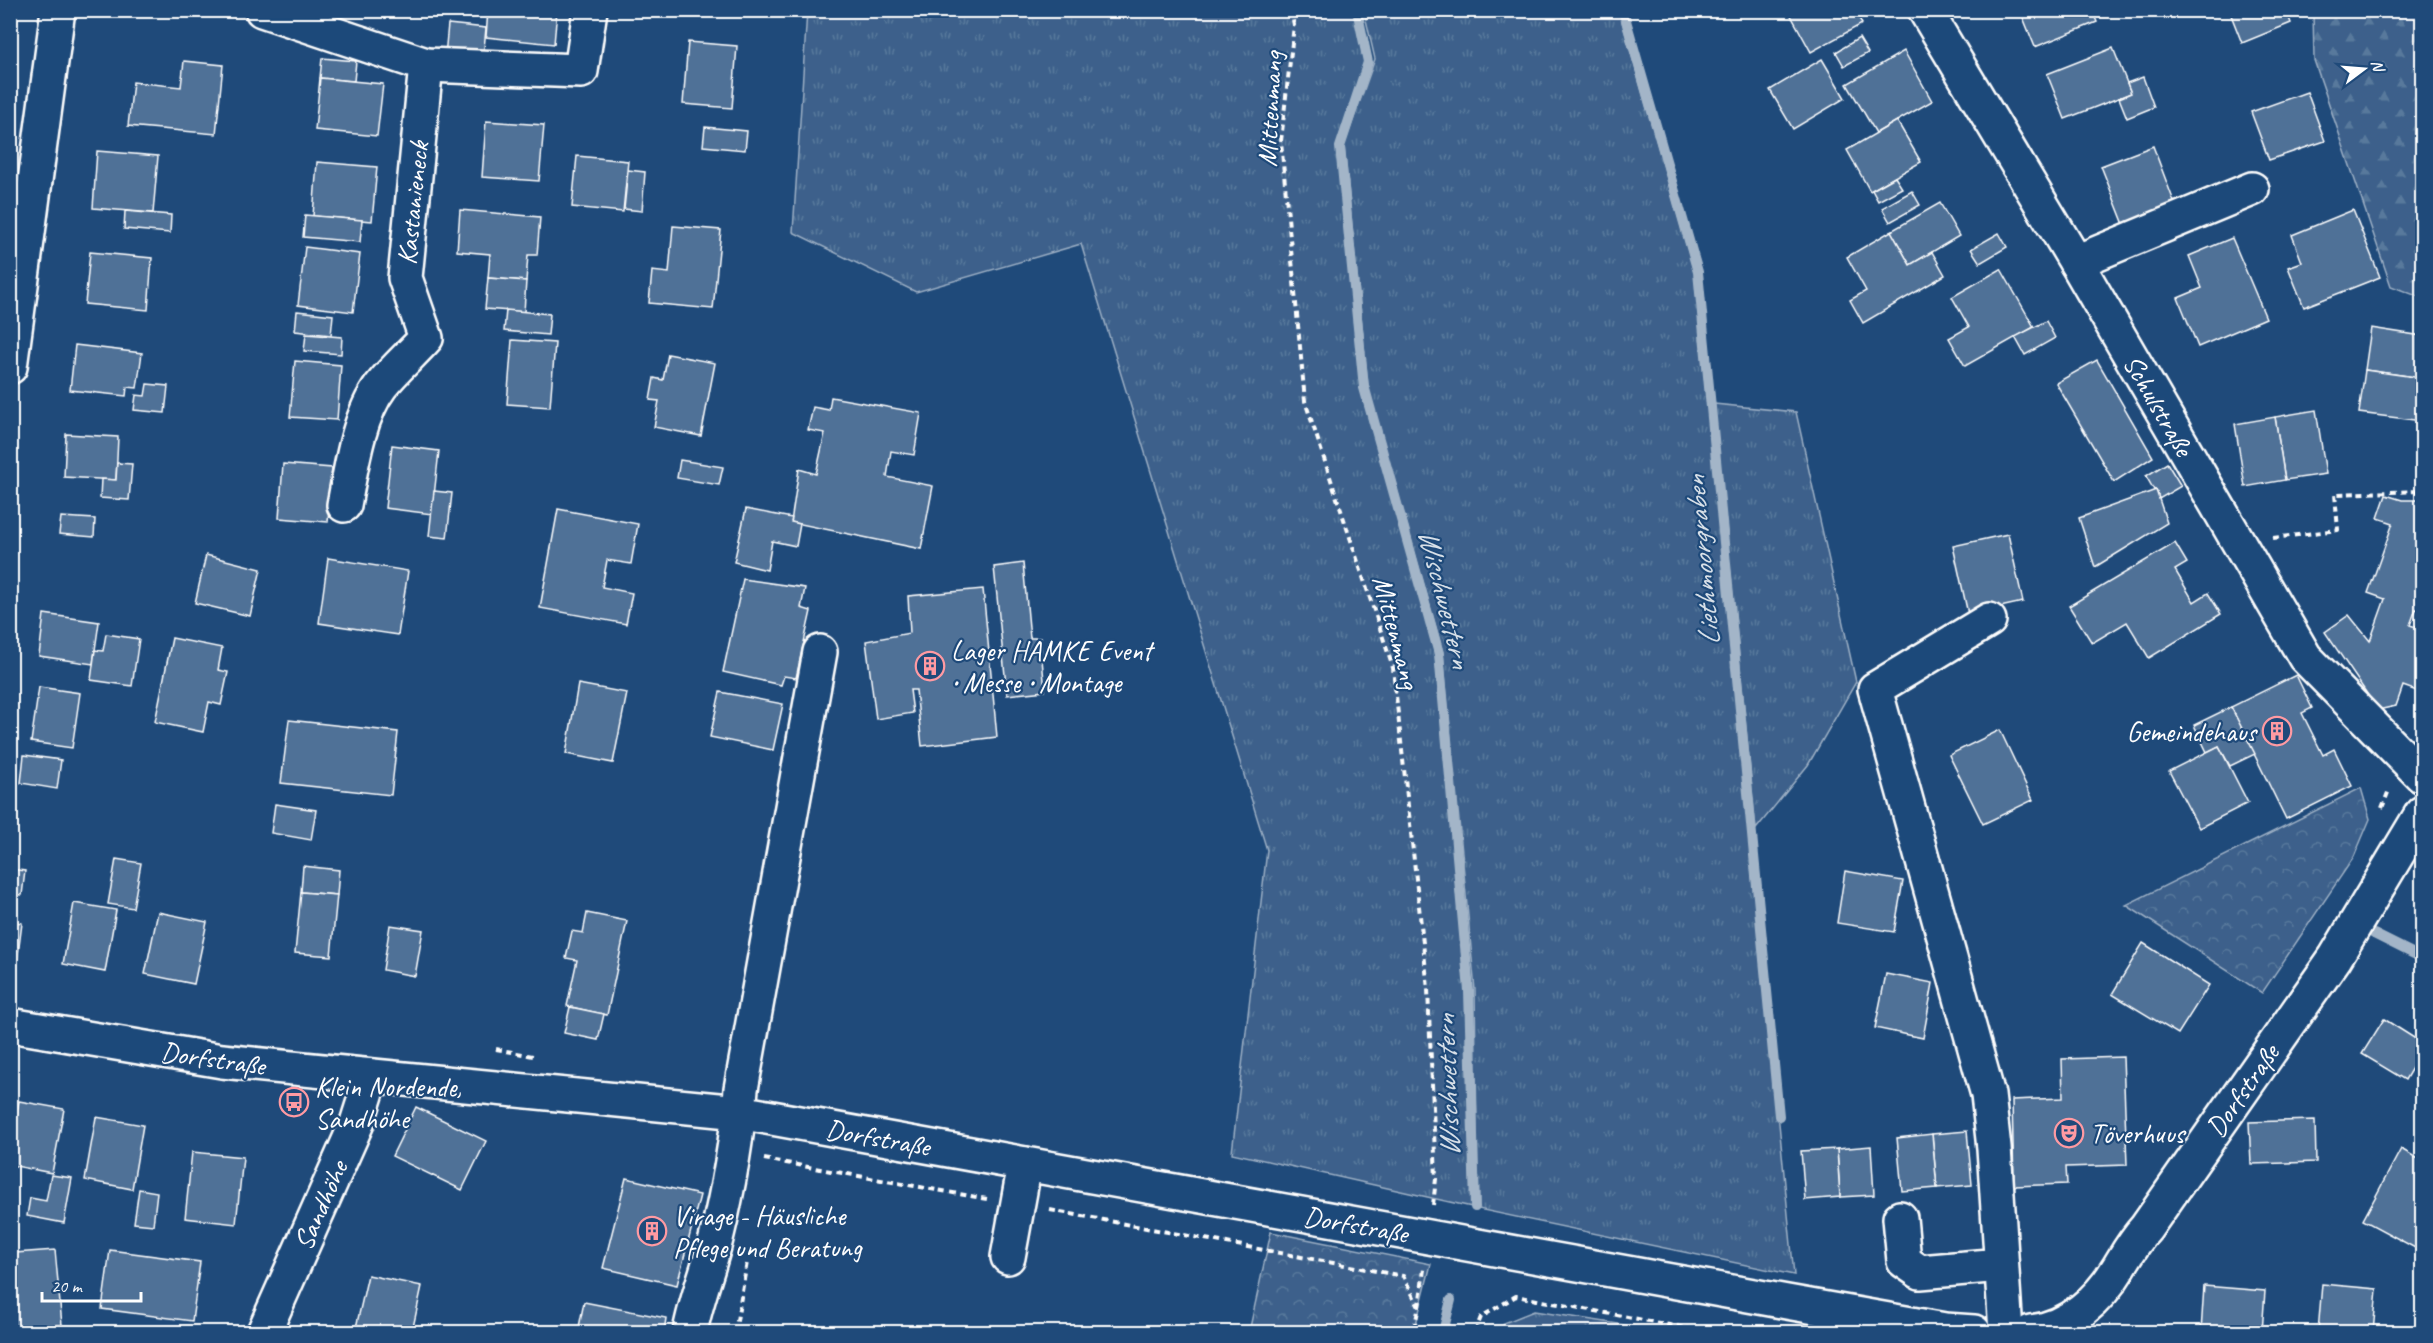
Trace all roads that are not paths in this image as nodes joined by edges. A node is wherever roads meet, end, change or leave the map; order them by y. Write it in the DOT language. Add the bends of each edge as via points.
graph roads {
  1 [pos="58,10"];
  2 [pos="262,10"];
  3 [pos="590,10"];
  4 [pos="1925,10"];
  5 [pos="426,65"];
  6 [pos="2252,189"];
  7 [pos="2076,262"];
  8 [pos="10,367"];
  9 [pos="344,505"];
  10 [pos="1989,620"];
  11 [pos="820,652"];
  12 [pos="2422,776"];
  13 [pos="2422,813"];
  14 [pos="10,1025"];
  15 [pos="372,1076"];
  16 [pos="739,1112"];
  17 [pos="1025,1164"];
  18 [pos="1900,1218"];
  19 [pos="1008,1257"];
  20 [pos="2001,1265"];
  21 [pos="2082,1322"];
  22 [pos="264,1332"];
  23 [pos="690,1332"];
  24 [pos="1974,1332"];
  25 [pos="2006,1332"];
  26 [pos="2031,1332"];
  1 -- 8 [label="street"];
  2 -- 5 [label="street"];
  3 -- 5 [label="street" via="581,71"];
  4 -- 7 [label="street, Schulstraße"];
  5 -- 9 [label="street, Kastanieneck" via="405,278 426,338 380,387 363,423"];
  6 -- 7 [label="street"];
  7 -- 12 [label="street, Schulstraße" via="2305,657"];
  10 -- 20 [label="street" via="1875,689 1988,1095"];
  11 -- 16 [label="street"];
  13 -- 21 [label="street, Dorfstraße" via="2335,958 2146,1228 2132,1242"];
  14 -- 15 [label="street, Dorfstraße" via="222,1061"];
  15 -- 16 [label="street, Dorfstraße"];
  15 -- 22 [label="street, Sandhöhe" via="357,1123"];
  16 -- 17 [label="street, Dorfstraße"];
  16 -- 23 [label="street" via="716,1239"];
  17 -- 19 [label="street"];
  17 -- 24 [label="street, Dorfstraße" via="1945,1330"];
  18 -- 20 [label="street" via="1904,1260 1920,1272"];
  20 -- 25 [label="street"];
  21 -- 26 [label="street, Dorfstraße"];
}
